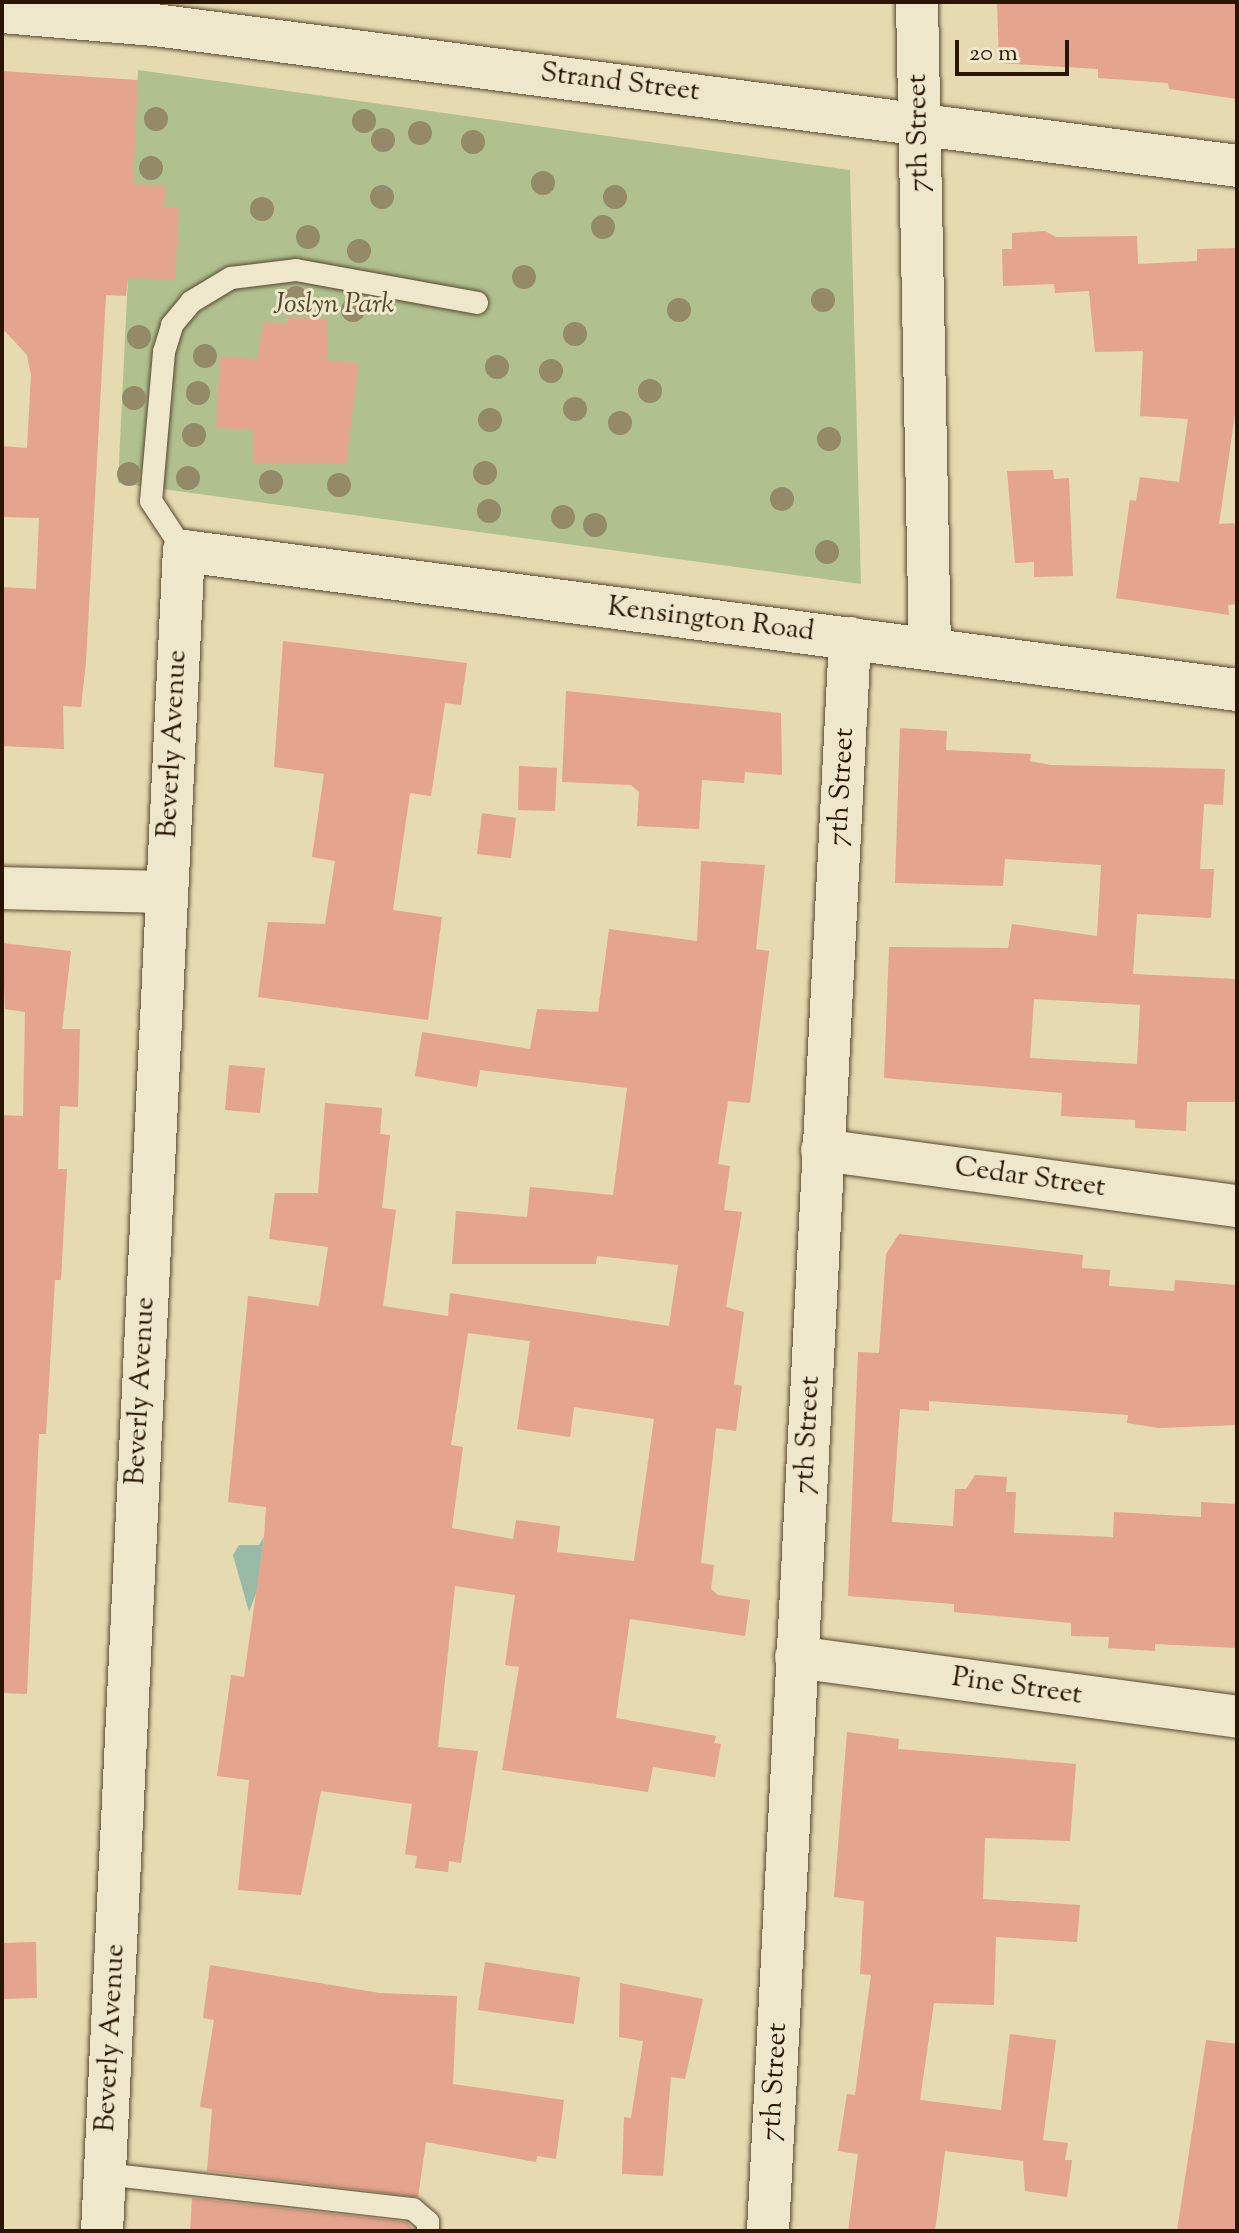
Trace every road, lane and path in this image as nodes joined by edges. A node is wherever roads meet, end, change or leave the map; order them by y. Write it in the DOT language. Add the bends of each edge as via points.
graph roads {
  1 [pos="917,2"];
  2 [pos="2,12"];
  3 [pos="920,120"];
  4 [pos="1237,166"];
  5 [pos="477,303"];
  6 [pos="184,551"];
  7 [pos="850,638"];
  8 [pos="930,647"];
  9 [pos="1237,690"];
  10 [pos="2,888"];
  11 [pos="164,892"];
  12 [pos="822,1150"];
  13 [pos="1237,1206"];
  14 [pos="796,1657"];
  15 [pos="1237,1717"];
  16 [pos="105,2174"];
  17 [pos="102,2231"];
  18 [pos="428,2231"];
  19 [pos="768,2231"];
  1 -- 3 [label="street, 7th Street"];
  2 -- 3 [label="street, Strand Street" via="170,26"];
  3 -- 4 [label="street, Strand Street"];
  3 -- 8 [label="street, 7th Street"];
  5 -- 6 [label="lane" via="296,270 231,278 191,302 172,325 164,352 151,501"];
  6 -- 7 [label="street, Kensington Road"];
  6 -- 11 [label="street, Beverly Avenue"];
  7 -- 8 [label="street, Kensington Road"];
  7 -- 12 [label="street, 7th Street"];
  8 -- 9 [label="street, Kensington Road"];
  10 -- 11 [label="street"];
  11 -- 16 [label="street, Beverly Avenue"];
  12 -- 13 [label="street, Cedar Street"];
  12 -- 14 [label="street, 7th Street"];
  14 -- 15 [label="street, Pine Street"];
  14 -- 19 [label="street, 7th Street"];
  16 -- 17 [label="street, Beverly Avenue"];
  16 -- 18 [label="lane" via="413,2209 428,2222"];
}
